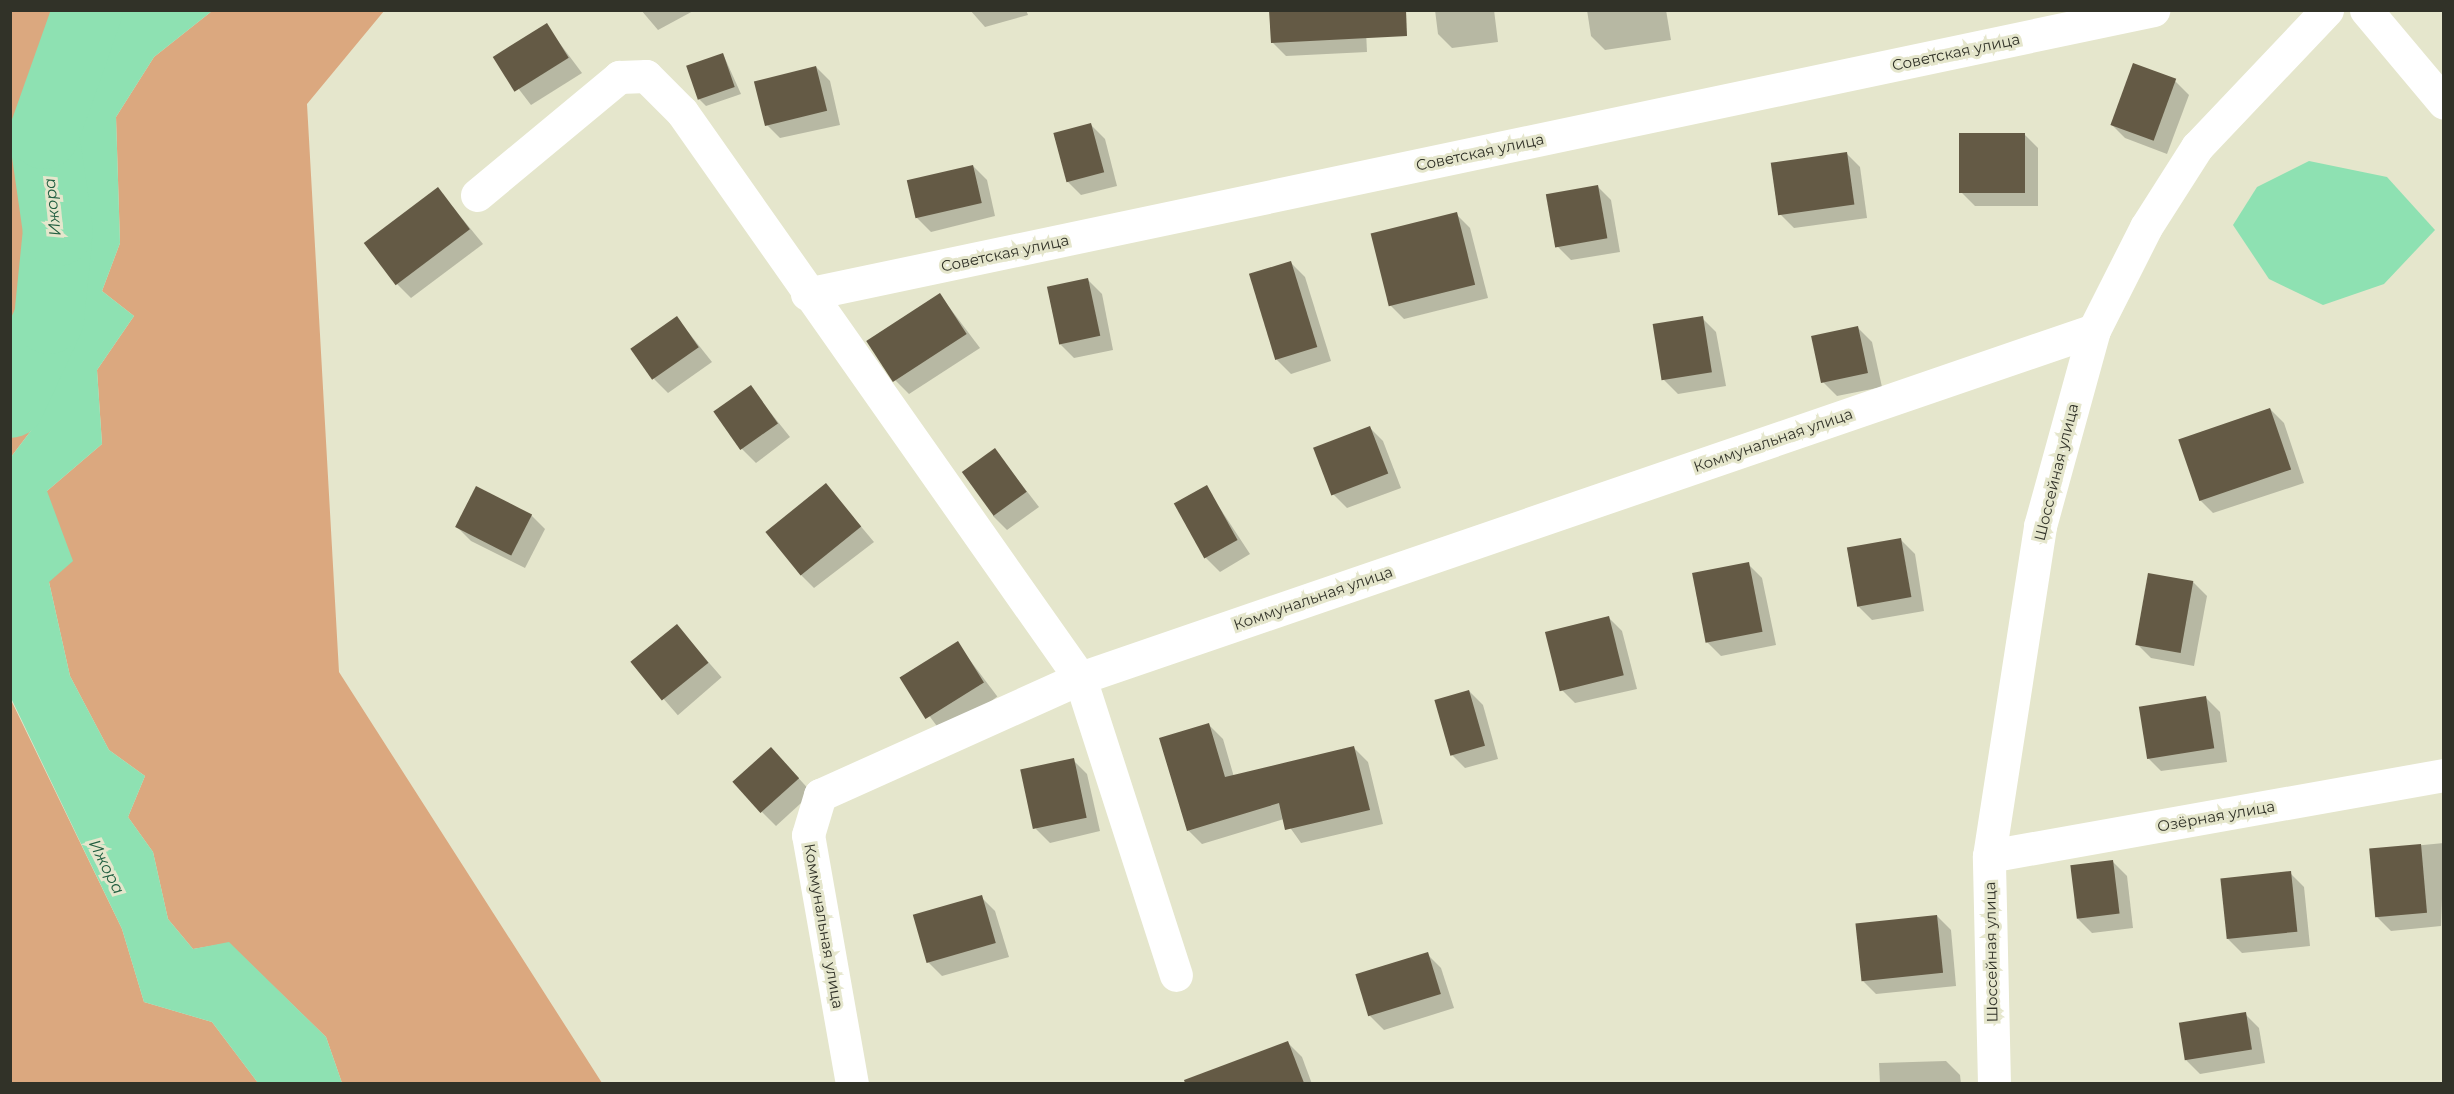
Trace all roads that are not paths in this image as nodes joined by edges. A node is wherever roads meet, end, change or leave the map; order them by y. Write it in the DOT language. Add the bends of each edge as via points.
graph roads {
  1 [pos="2153,10"];
  2 [pos="2327,10"];
  3 [pos="2366,10"];
  4 [pos="2444,103"];
  5 [pos="477,195"];
  6 [pos="807,294"];
  7 [pos="2094,330"];
  8 [pos="1080,678"];
  9 [pos="2444,776"];
  10 [pos="1989,856"];
  11 [pos="1176,975"];
  12 [pos="852,1083"];
  13 [pos="1994,1083"];
  1 -- 6 [label="street, Советская улица"];
  2 -- 7 [label="street, Шоссейная улица" via="2197,147 2146,227"];
  3 -- 4 [label="street"];
  5 -- 6 [label="street" via="620,77 646,76 682,112"];
  6 -- 8 [label="street"];
  7 -- 8 [label="street, Коммунальная улица"];
  7 -- 10 [label="street, Шоссейная улица" via="2040,526"];
  8 -- 11 [label="street"];
  8 -- 12 [label="street, Коммунальная улица" via="820,795 808,835"];
  9 -- 10 [label="street, Озёрная улица"];
  10 -- 13 [label="street, Шоссейная улица"];
}
